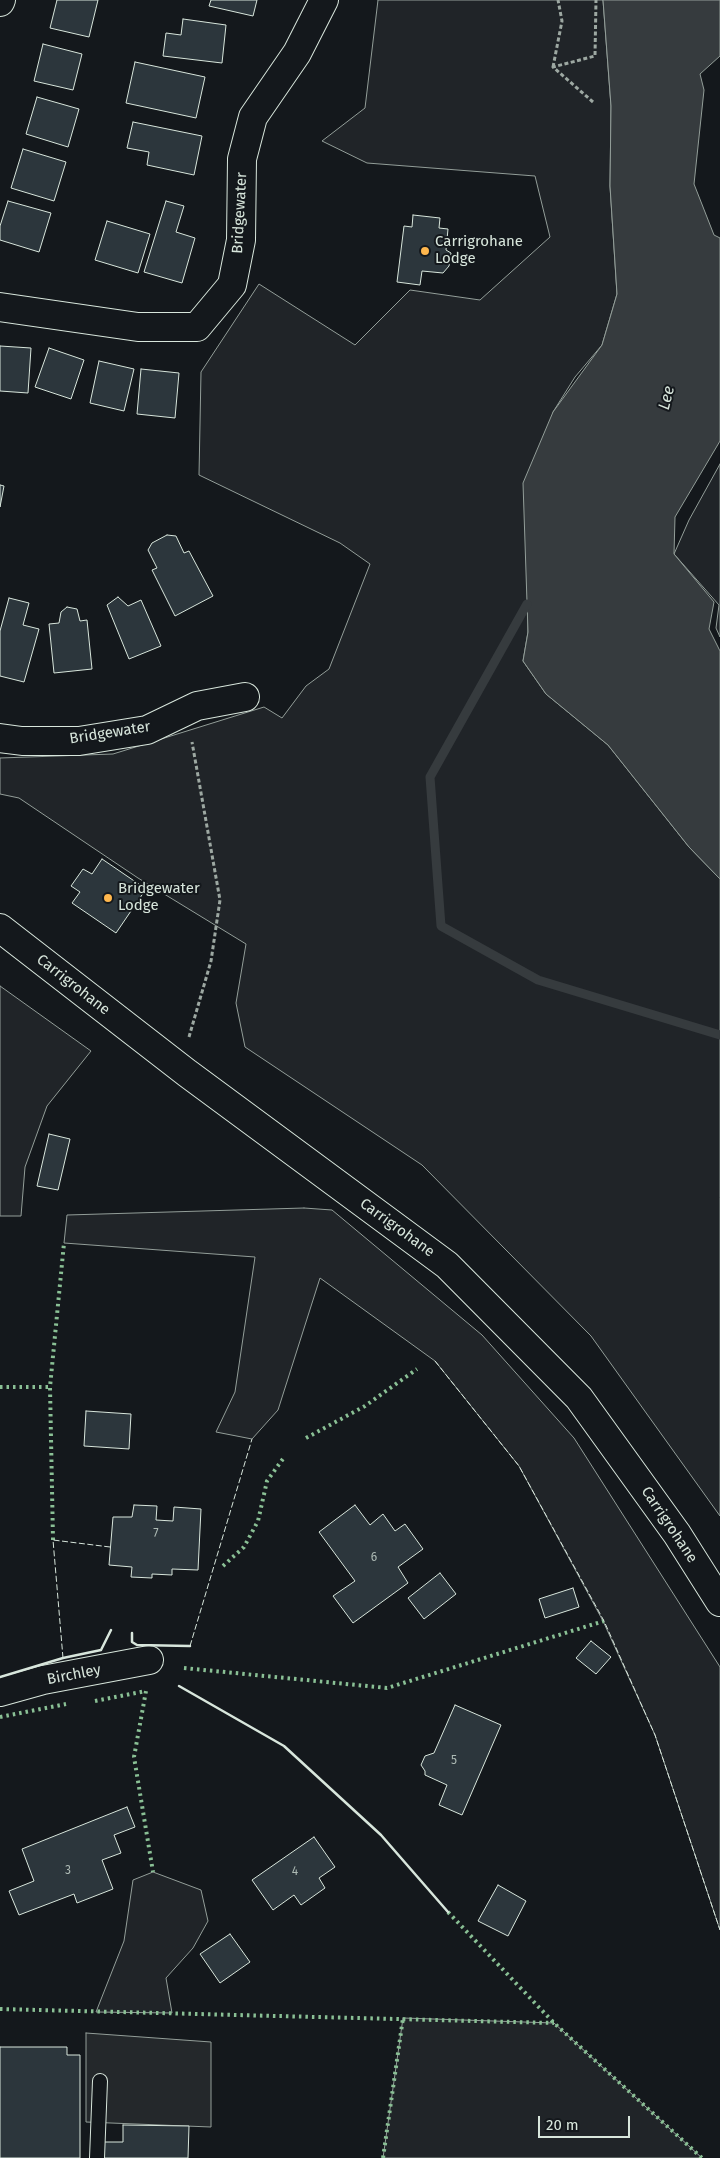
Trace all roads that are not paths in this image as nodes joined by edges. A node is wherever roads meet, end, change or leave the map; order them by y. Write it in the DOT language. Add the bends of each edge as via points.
graph roads {
  1 [pos="324,0"];
  2 [pos="0,308"];
  3 [pos="245,697"];
  4 [pos="0,738"];
  5 [pos="0,928"];
  6 [pos="720,1602"];
  7 [pos="149,1660"];
  8 [pos="0,1692"];
  9 [pos="100,2082"];
  10 [pos="97,2158"];
  1 -- 2 [label="main road, Bridgewater" via="297,53 253,118 242,159 241,240 232,286 197,327 138,327"];
  3 -- 4 [label="main road, Bridgewater" via="197,706 148,730 78,741"];
  5 -- 6 [label="main road, Carrigrohane" via="186,1073 447,1265 579,1398 677,1534"];
  7 -- 8 [label="main road, Birchley"];
  9 -- 10 [label="lane"];
}
